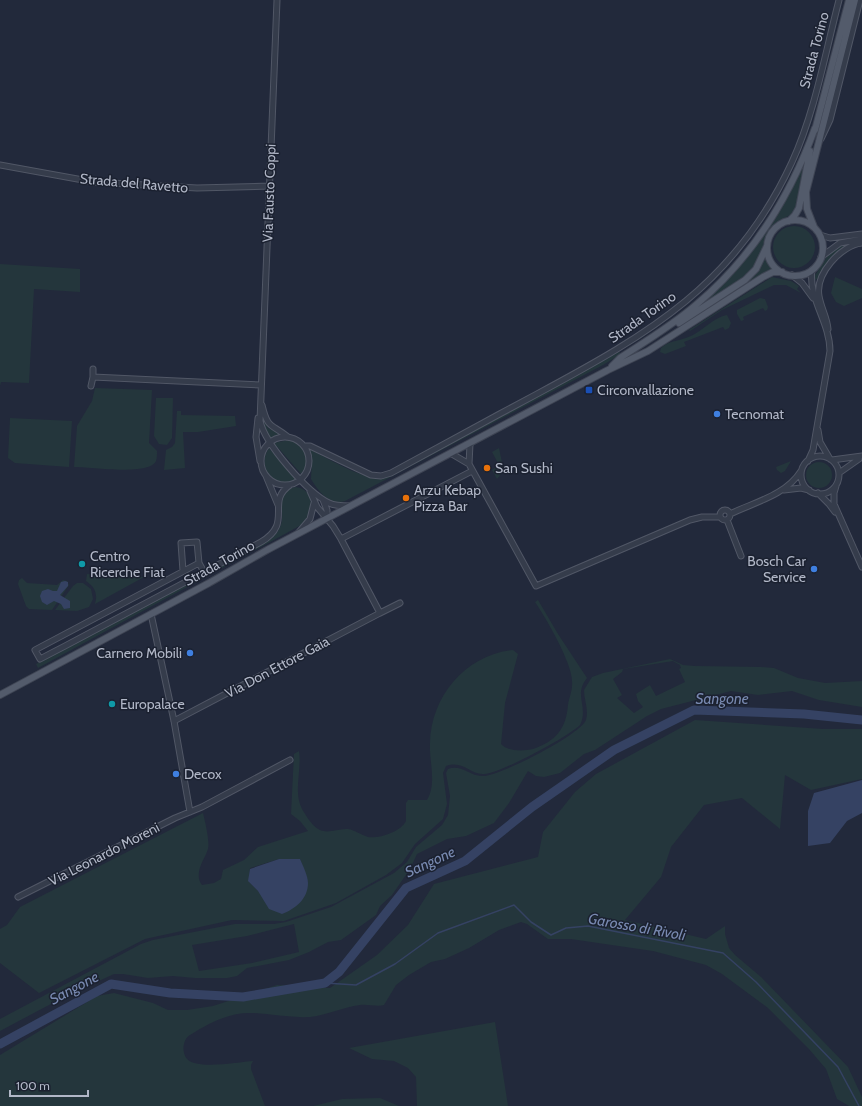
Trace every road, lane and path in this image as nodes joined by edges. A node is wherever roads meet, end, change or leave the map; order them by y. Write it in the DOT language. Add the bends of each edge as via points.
graph roads {
  1 [pos="277,0"];
  2 [pos="839,0"];
  3 [pos="849,0"];
  4 [pos="855,0"];
  5 [pos="860,0"];
  6 [pos="815,128"];
  7 [pos="815,152"];
  8 [pos="0,165"];
  9 [pos="270,186"];
  10 [pos="789,221"];
  11 [pos="814,228"];
  12 [pos="862,234"];
  13 [pos="820,235"];
  14 [pos="862,239"];
  15 [pos="862,243"];
  16 [pos="767,246"];
  17 [pos="821,257"];
  18 [pos="812,270"];
  19 [pos="782,272"];
  20 [pos="792,275"];
  21 [pos="815,302"];
  22 [pos="829,336"];
  23 [pos="93,369"];
  24 [pos="608,370"];
  25 [pos="93,377"];
  26 [pos="91,386"];
  27 [pos="261,386"];
  28 [pos="260,398"];
  29 [pos="259,413"];
  30 [pos="818,425"];
  31 [pos="288,437"];
  32 [pos="270,443"];
  33 [pos="470,444"];
  34 [pos="304,446"];
  35 [pos="452,454"];
  36 [pos="862,457"];
  37 [pos="831,460"];
  38 [pos="808,461"];
  39 [pos="469,464"];
  40 [pos="261,465"];
  41 [pos="803,469"];
  42 [pos="472,471"];
  43 [pos="839,473"];
  44 [pos="266,476"];
  45 [pos="301,480"];
  46 [pos="836,484"];
  47 [pos="290,485"];
  48 [pos="309,489"];
  49 [pos="783,490"];
  50 [pos="809,490"];
  51 [pos="818,493"];
  52 [pos="321,498"];
  53 [pos="314,502"];
  54 [pos="278,506"];
  55 [pos="350,506"];
  56 [pos="730,514"];
  57 [pos="720,517"];
  58 [pos="327,518"];
  59 [pos="727,520"];
  60 [pos="841,521"];
  61 [pos="297,534"];
  62 [pos="341,539"];
  63 [pos="741,556"];
  64 [pos="199,563"];
  65 [pos="862,567"];
  66 [pos="183,571"];
  67 [pos="204,572"];
  68 [pos="177,575"];
  69 [pos="181,584"];
  70 [pos="400,603"];
  71 [pos="380,613"];
  72 [pos="151,614"];
  73 [pos="0,695"];
  74 [pos="174,721"];
  75 [pos="290,760"];
  76 [pos="190,812"];
  77 [pos="18,897"];
  1 -- 9 [label="street, Via Fausto Coppi"];
  2 -- 34 [label="street, Strada Torino" via="813,101 792,161 759,221 743,244 703,288 661,321 612,354 391,473 371,475 310,446"];
  3 -- 6 [label="main road"];
  4 -- 7 [label="main road"];
  5 -- 7 [label="street" via="830,120"];
  6 -- 10 [label="main road" via="799,208"];
  6 -- 24 [label="main road" via="787,193 750,250 697,304 620,358"];
  7 -- 11 [label="main road" via="806,198"];
  8 -- 9 [label="street, Strada del Ravetto" via="94,182 197,188"];
  9 -- 27 [label="street, Via Fausto Coppi"];
  10 -- 11 [label="main road" via="800,220"];
  10 -- 16 [label="main road" via="775,229"];
  11 -- 13 [label="main road"];
  12 -- 13 [label="street" via="830,238"];
  13 -- 17 [label="main road" via="823,246"];
  14 -- 17 [label="street" via="840,242"];
  15 -- 22 [label="street" via="851,245 839,253 821,283 819,297 828,318"];
  16 -- 19 [label="main road" via="772,262"];
  16 -- 24 [label="main road, Strada Torino" via="756,269 745,280"];
  17 -- 18 [label="main road"];
  18 -- 20 [label="main road" via="805,274"];
  18 -- 21 [label="street" via="810,284"];
  19 -- 20 [label="main road"];
  19 -- 24 [label="main road, Strada Torino" via="769,274 648,351"];
  20 -- 21 [label="street" via="805,286"];
  21 -- 22 [label="street"];
  22 -- 30 [label="street" via="828,368"];
  23 -- 25 [label="street"];
  24 -- 33 [label="main road, Strada Torino"];
  25 -- 26 [label="street"];
  25 -- 27 [label="street"];
  27 -- 28 [label="street, Via Fausto Coppi"];
  28 -- 29 [label="street, Via Fausto Coppi"];
  28 -- 31 [label="street" via="269,426"];
  29 -- 32 [label="street, Via Fausto Coppi" via="261,428"];
  29 -- 40 [label="street, Via Fausto Coppi" via="256,437"];
  30 -- 37 [label="street" via="820,442"];
  30 -- 38 [label="street"];
  31 -- 32 [label="street" via="278,438"];
  31 -- 34 [label="street"];
  32 -- 40 [label="street" via="262,453"];
  32 -- 45 [label="street, Via Fausto Coppi"];
  33 -- 35 [label="main road, Strada Torino"];
  33 -- 39 [label="street"];
  34 -- 45 [label="street" via="309,455 310,465"];
  35 -- 39 [label="street"];
  35 -- 55 [label="main road, Strada Torino"];
  36 -- 37 [label="street"];
  36 -- 43 [label="street"];
  37 -- 38 [label="street" via="820,456"];
  37 -- 43 [label="street" via="838,467"];
  38 -- 41 [label="street"];
  39 -- 42 [label="street"];
  40 -- 44 [label="street, Via Fausto Coppi"];
  41 -- 49 [label="street"];
  41 -- 50 [label="street" via="803,482"];
  42 -- 57 [label="street" via="536,586 690,520"];
  42 -- 62 [label="street"];
  43 -- 46 [label="street"];
  44 -- 47 [label="street" via="278,485"];
  44 -- 54 [label="street, Via Fausto Coppi"];
  45 -- 47 [label="street"];
  45 -- 48 [label="street, Via Fausto Coppi"];
  46 -- 51 [label="street" via="828,492"];
  46 -- 60 [label="street" via="833,499"];
  47 -- 54 [label="street" via="280,493"];
  48 -- 52 [label="street, Via Fausto Coppi"];
  48 -- 53 [label="street, Via Fausto Coppi"];
  49 -- 50 [label="street"];
  49 -- 56 [label="street"];
  50 -- 51 [label="street"];
  51 -- 60 [label="street"];
  52 -- 55 [label="street, Via Fausto Coppi" via="333,505"];
  52 -- 58 [label="street" via="325,504"];
  53 -- 58 [label="street, Via Fausto Coppi"];
  53 -- 61 [label="street" via="310,519"];
  54 -- 67 [label="street, Strada Torino" via="278,524 272,534"];
  55 -- 58 [label="main road, Strada Torino"];
  56 -- 57 [label="street" via="724,510"];
  56 -- 59 [label="street"];
  57 -- 59 [label="street"];
  58 -- 61 [label="main road, Strada Torino"];
  58 -- 62 [label="street"];
  59 -- 63 [label="street"];
  60 -- 65 [label="street"];
  61 -- 72 [label="main road, Strada Torino"];
  62 -- 71 [label="street"];
  64 -- 66 [label="street, Strada Torino"];
  64 -- 66 [label="street, Strada Torino" via="197,542 180,543"];
  64 -- 67 [label="street, Strada Torino"];
  66 -- 68 [label="street, Strada Torino"];
  67 -- 69 [label="street, Strada Torino"];
  68 -- 69 [label="street, Strada Torino"];
  68 -- 69 [label="street, Strada Torino" via="35,650 40,659"];
  70 -- 71 [label="street, Via Don Ettore Gaia"];
  71 -- 74 [label="street, Via Don Ettore Gaia"];
  72 -- 73 [label="main road, Strada Torino"];
  72 -- 74 [label="street"];
  74 -- 76 [label="street"];
  75 -- 76 [label="street, Via Leonardo Moreni"];
  76 -- 77 [label="street, Via Leonardo Moreni"];
}
